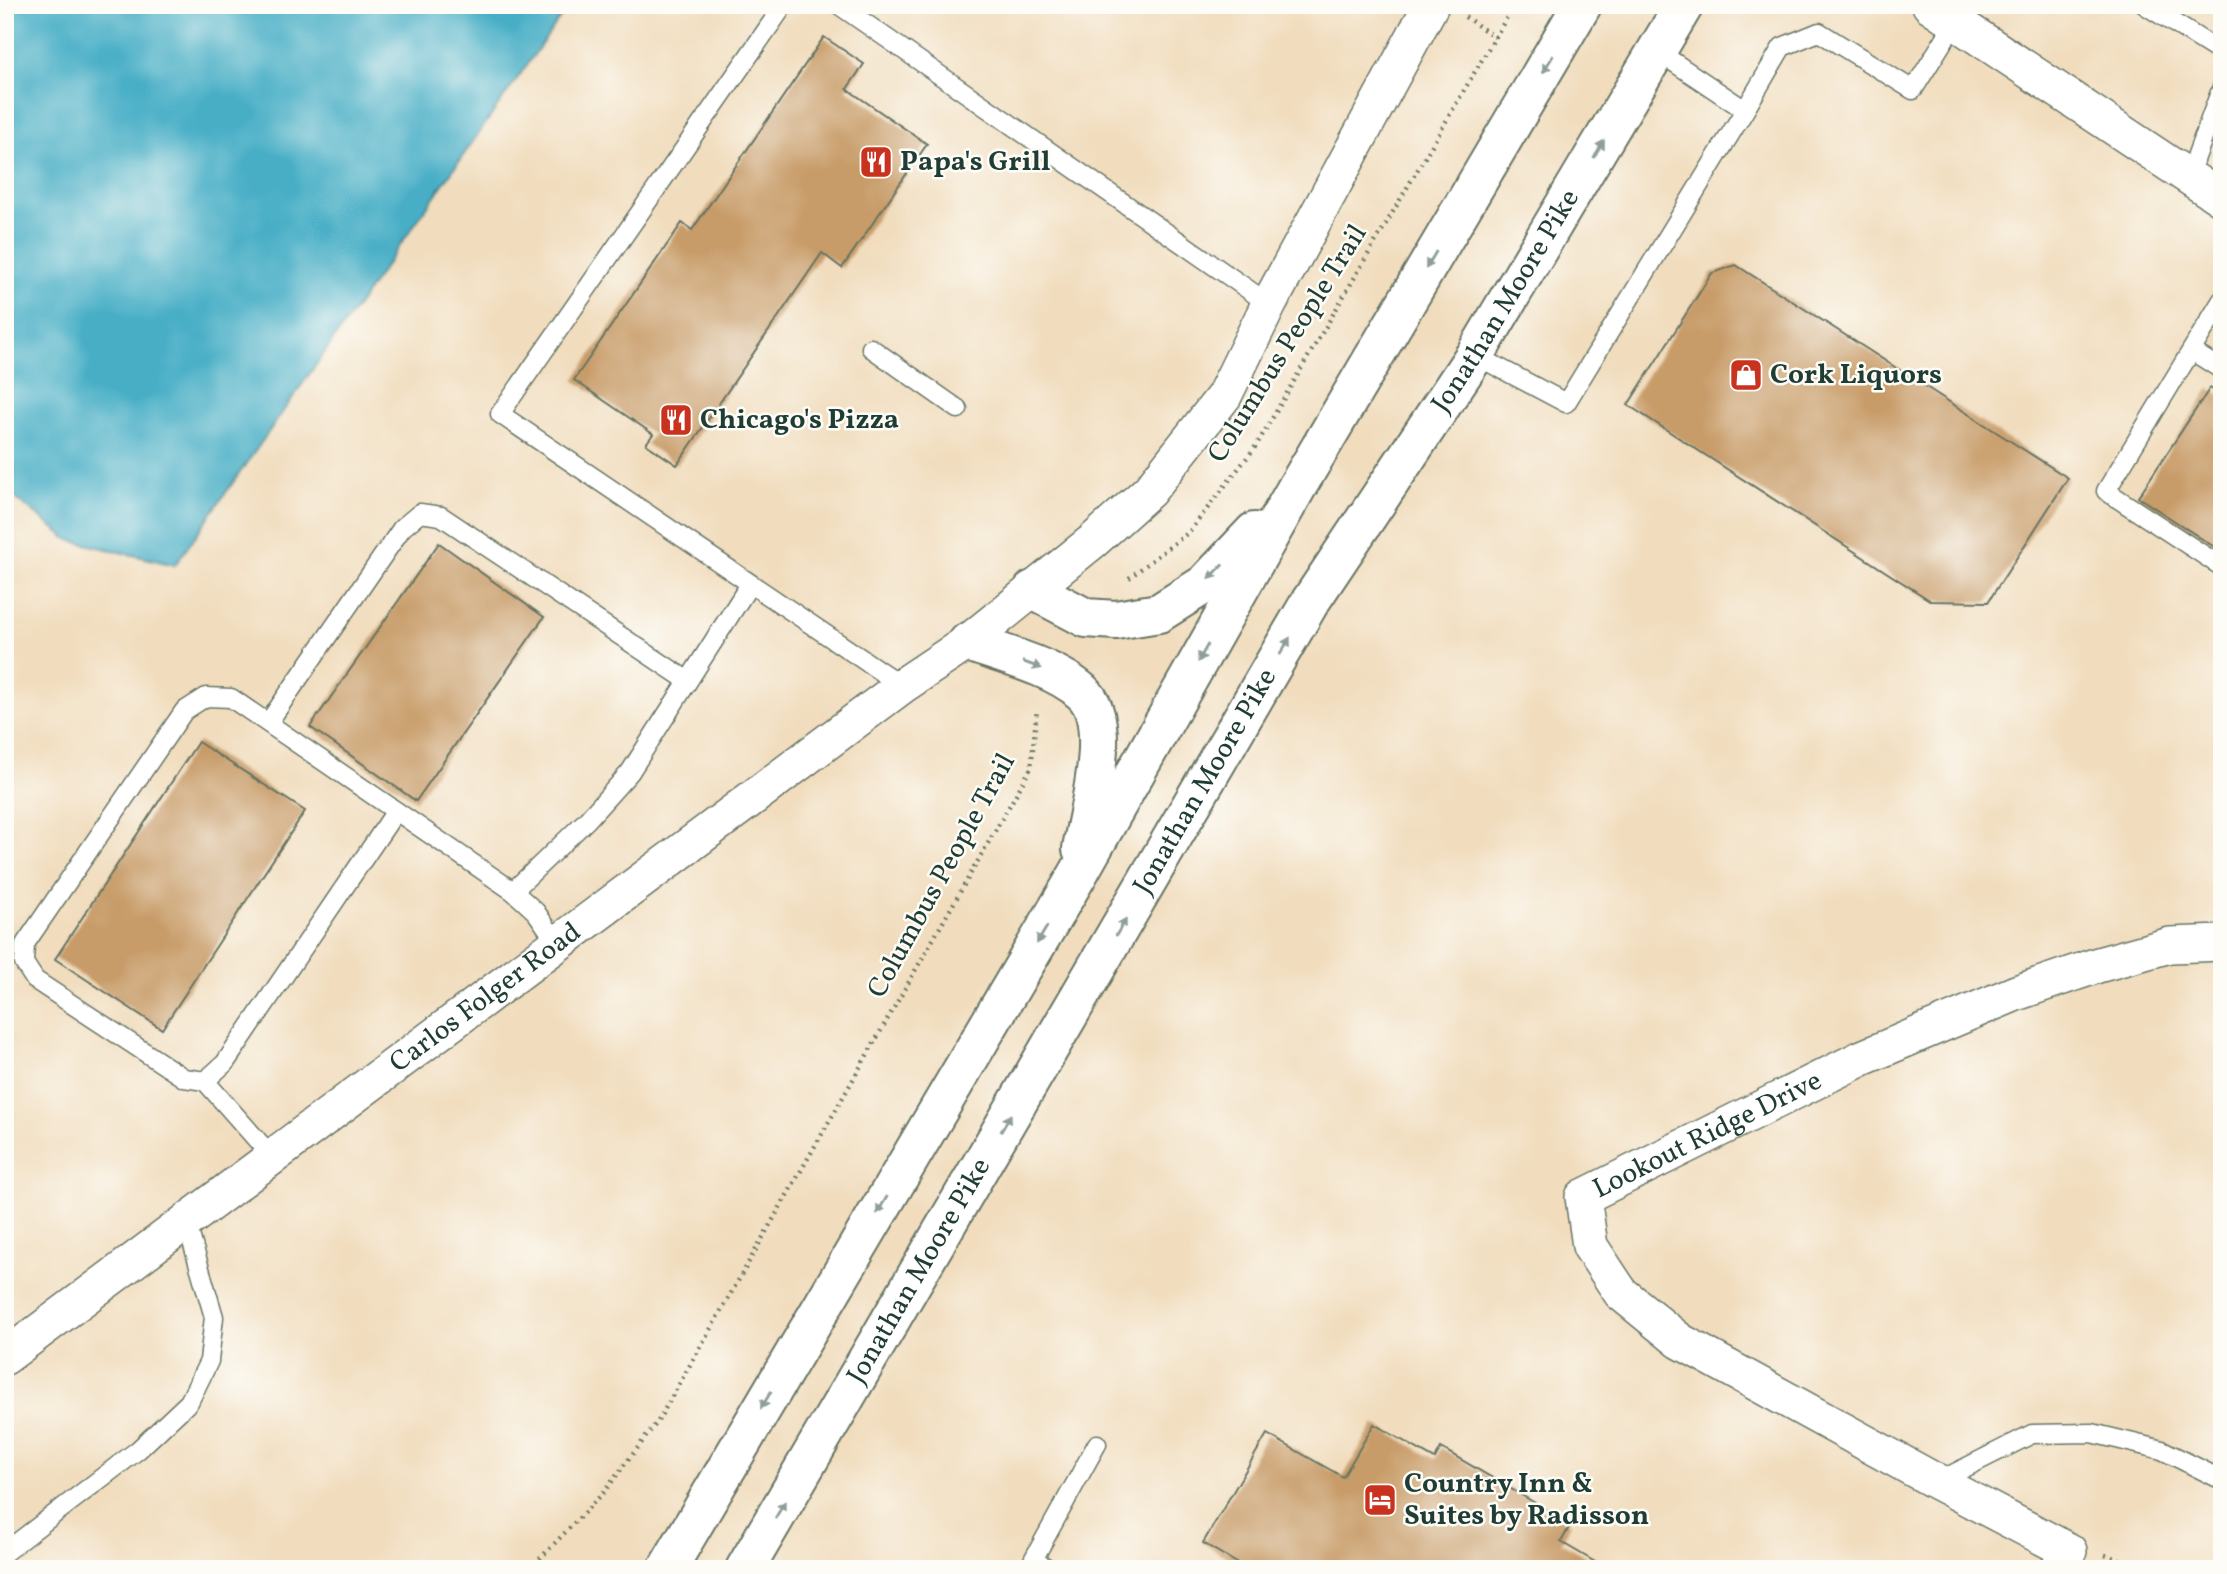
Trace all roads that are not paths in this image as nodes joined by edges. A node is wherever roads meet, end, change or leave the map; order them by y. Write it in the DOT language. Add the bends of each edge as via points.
graph roads {
  1 [pos="784,5"];
  2 [pos="839,5"];
  3 [pos="1582,5"];
  4 [pos="1684,5"];
  5 [pos="2145,5"];
  6 [pos="1444,8"];
  7 [pos="1951,11"];
  8 [pos="1657,51"];
  9 [pos="2222,53"];
  10 [pos="2222,87"];
  11 [pos="1745,110"];
  12 [pos="2189,176"];
  13 [pos="2222,200"];
  14 [pos="2222,300"];
  15 [pos="1269,304"];
  16 [pos="871,348"];
  17 [pos="2192,351"];
  18 [pos="1475,355"];
  19 [pos="2222,370"];
  20 [pos="958,408"];
  21 [pos="1297,487"];
  22 [pos="2222,567"];
  23 [pos="750,584"];
  24 [pos="1033,590"];
  25 [pos="968,642"];
  26 [pos="688,681"];
  27 [pos="902,687"];
  28 [pos="268,723"];
  29 [pos="396,811"];
  30 [pos="1077,876"];
  31 [pos="513,891"];
  32 [pos="2222,943"];
  33 [pos="558,944"];
  34 [pos="205,1081"];
  35 [pos="272,1157"];
  36 [pos="186,1221"];
  37 [pos="5,1357"];
  38 [pos="1097,1444"];
  39 [pos="2222,1480"];
  40 [pos="1937,1482"];
  41 [pos="5,1552"];
  42 [pos="2063,1560"];
  43 [pos="667,1569"];
  44 [pos="745,1569"];
  45 [pos="1049,1569"];
  1 -- 23 [label="lane" via="500,414"];
  2 -- 15 [label="lane"];
  3 -- 21 [label="highway, one-way"];
  4 -- 8 [label="highway, Jonathan Moore Pike"];
  5 -- 9 [label="lane"];
  6 -- 15 [label="street, Carlos Folger Road"];
  7 -- 11 [label="lane" via="1913,90 1819,32 1782,47"];
  7 -- 12 [label="street"];
  8 -- 11 [label="lane"];
  18 -- 8 [label="highway, Jonathan Moore Pike, one-way"];
  10 -- 12 [label="lane"];
  11 -- 18 [label="lane" via="1566,403"];
  12 -- 13 [label="street"];
  14 -- 17 [label="lane"];
  15 -- 24 [label="street, Carlos Folger Road" via="1224,396 1149,491"];
  16 -- 20 [label="lane"];
  17 -- 19 [label="lane"];
  17 -- 22 [label="lane" via="2106,491"];
  44 -- 18 [label="highway, Jonathan Moore Pike, one-way" via="1310,602"];
  21 -- 24 [label="highway, one-way" via="1205,584 1159,612 1116,620 1086,618"];
  21 -- 30 [label="highway, one-way"];
  23 -- 26 [label="lane"];
  23 -- 27 [label="lane"];
  24 -- 25 [label="street, Carlos Folger Road"];
  25 -- 27 [label="street, Carlos Folger Road"];
  25 -- 30 [label="highway, one-way" via="1042,668 1084,692 1097,718 1100,747"];
  26 -- 28 [label="lane" via="441,516 420,513 402,528"];
  26 -- 31 [label="lane" via="630,772"];
  27 -- 33 [label="street, Carlos Folger Road"];
  28 -- 29 [label="lane"];
  28 -- 34 [label="lane" via="231,698 206,697 184,711 25,944 23,963 35,980 184,1078"];
  29 -- 31 [label="lane"];
  29 -- 34 [label="lane" via="225,1063"];
  30 -- 43 [label="highway, one-way"];
  31 -- 33 [label="lane" via="536,912"];
  32 -- 40 [label="street, Lookout Ridge Drive" via="2170,945 2016,993 1863,1058 1583,1197 1590,1246 1621,1293 1680,1341"];
  33 -- 35 [label="street, Carlos Folger Road"];
  34 -- 35 [label="lane"];
  35 -- 36 [label="street, Carlos Folger Road"];
  36 -- 37 [label="street, Carlos Folger Road"];
  36 -- 41 [label="lane" via="214,1317 209,1361 189,1402 138,1450"];
  38 -- 45 [label="lane" via="1033,1560"];
  39 -- 40 [label="lane" via="2162,1450 2092,1433 2032,1433"];
  40 -- 42 [label="street, Lookout Ridge Drive"];
}
